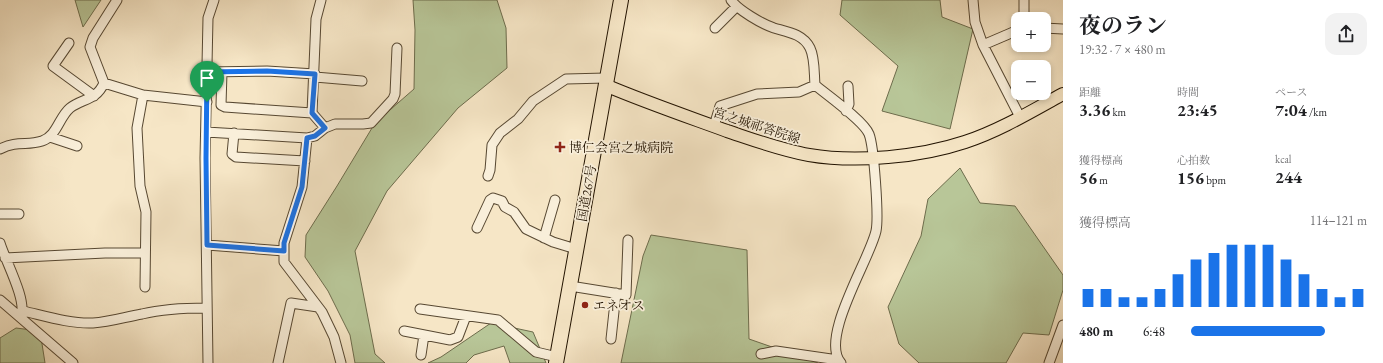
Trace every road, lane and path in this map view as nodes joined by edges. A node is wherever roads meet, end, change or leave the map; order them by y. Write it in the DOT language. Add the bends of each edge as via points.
graph roads {
  1 [pos="117,0"];
  2 [pos="214,0"];
  3 [pos="321,0"];
  4 [pos="621,0"];
  5 [pos="973,0"];
  6 [pos="1024,0"];
  7 [pos="733,4"];
  8 [pos="1024,12"];
  9 [pos="715,28"];
  10 [pos="1051,28"];
  11 [pos="1063,29"];
  12 [pos="1011,33"];
  13 [pos="69,43"];
  14 [pos="983,45"];
  15 [pos="397,48"];
  16 [pos="207,72"];
  17 [pos="222,72"];
  18 [pos="315,76"];
  19 [pos="362,80"];
  20 [pos="606,82"];
  21 [pos="104,83"];
  22 [pos="815,85"];
  23 [pos="848,86"];
  24 [pos="1063,94"];
  25 [pos="143,95"];
  26 [pos="94,96"];
  27 [pos="207,102"];
  28 [pos="846,111"];
  29 [pos="312,113"];
  30 [pos="1020,117"];
  31 [pos="714,126"];
  32 [pos="325,128"];
  33 [pos="206,132"];
  34 [pos="234,133"];
  35 [pos="50,137"];
  36 [pos="307,138"];
  37 [pos="77,146"];
  38 [pos="0,150"];
  39 [pos="873,158"];
  40 [pos="305,161"];
  41 [pos="488,176"];
  42 [pos="554,200"];
  43 [pos="0,214"];
  44 [pos="19,214"];
  45 [pos="477,228"];
  46 [pos="544,238"];
  47 [pos="628,240"];
  48 [pos="0,243"];
  49 [pos="207,245"];
  50 [pos="576,249"];
  51 [pos="284,251"];
  52 [pos="146,253"];
  53 [pos="5,258"];
  54 [pos="570,286"];
  55 [pos="145,287"];
  56 [pos="616,294"];
  57 [pos="0,300"];
  58 [pos="318,307"];
  59 [pos="206,308"];
  60 [pos="420,309"];
  61 [pos="22,315"];
  62 [pos="466,316"];
  63 [pos="1063,325"];
  64 [pos="404,331"];
  65 [pos="424,335"];
  66 [pos="611,339"];
  67 [pos="761,354"];
  68 [pos="421,355"];
  69 [pos="556,360"];
  70 [pos="840,361"];
  71 [pos="73,363"];
  72 [pos="208,363"];
  73 [pos="278,363"];
  74 [pos="341,363"];
  75 [pos="1049,363"];
  1 -- 21 [label="street" via="92,38 90,47"];
  2 -- 16 [label="street" via="208,18"];
  3 -- 18 [label="street" via="316,19"];
  4 -- 20 [label="highway, 国道267号"];
  5 -- 14 [label="street" via="975,22"];
  6 -- 8 [label="street"];
  7 -- 9 [label="street"];
  7 -- 22 [label="street" via="773,28 804,39 811,50"];
  10 -- 11 [label="street"];
  12 -- 14 [label="street"];
  13 -- 26 [label="street" via="53,66"];
  14 -- 30 [label="street"];
  15 -- 32 [label="street" via="393,99 371,122 335,124"];
  16 -- 17 [label="street"];
  16 -- 27 [label="street"];
  17 -- 18 [label="street" via="267,71"];
  17 -- 29 [label="street" via="221,105 225,108"];
  18 -- 19 [label="street"];
  18 -- 29 [label="street"];
  20 -- 31 [label="main road, 宮之城祁答院線" via="649,104"];
  20 -- 41 [label="street" via="566,79 533,101 518,119 500,133 492,145"];
  20 -- 50 [label="highway, 国道267号"];
  21 -- 25 [label="street"];
  21 -- 26 [label="street"];
  22 -- 28 [label="street"];
  22 -- 31 [label="street" via="799,92 757,94 728,102 720,106"];
  23 -- 28 [label="street" via="849,104"];
  24 -- 30 [label="main road, 宮之城祁答院線"];
  25 -- 27 [label="street"];
  25 -- 52 [label="street" via="137,128 140,186 146,212"];
  26 -- 35 [label="street" via="70,108"];
  27 -- 33 [label="street"];
  28 -- 39 [label="street" via="861,123 869,134"];
  29 -- 32 [label="street"];
  30 -- 39 [label="main road, 宮之城祁答院線" via="965,142 920,152"];
  31 -- 39 [label="main road, 宮之城祁答院線" via="782,149 810,155"];
  32 -- 36 [label="street" via="315,136"];
  33 -- 34 [label="street"];
  33 -- 49 [label="street"];
  34 -- 36 [label="street"];
  34 -- 40 [label="street" via="232,154 236,157"];
  35 -- 37 [label="street"];
  35 -- 38 [label="street" via="42,141 10,144"];
  36 -- 40 [label="street"];
  39 -- 70 [label="street" via="878,211 876,231 838,327 836,343"];
  40 -- 51 [label="street" via="302,187 284,243"];
  42 -- 46 [label="street"];
  43 -- 44 [label="street"];
  45 -- 46 [label="street" via="490,200 503,197 505,207 514,212 526,229"];
  46 -- 50 [label="street"];
  47 -- 56 [label="street" via="626,295"];
  48 -- 53 [label="street"];
  49 -- 51 [label="street"];
  49 -- 59 [label="street"];
  50 -- 54 [label="highway, 国道267号"];
  51 -- 58 [label="street" via="284,262"];
  52 -- 53 [label="street"];
  52 -- 55 [label="street"];
  53 -- 61 [label="street" via="17,285"];
  54 -- 56 [label="street"];
  54 -- 69 [label="highway, 国道267号"];
  56 -- 66 [label="street"];
  57 -- 61 [label="street"];
  58 -- 73 [label="street" via="291,303"];
  58 -- 74 [label="street" via="334,337"];
  59 -- 61 [label="street" via="171,309 115,321 91,323"];
  59 -- 72 [label="street"];
  60 -- 62 [label="street"];
  61 -- 71 [label="street"];
  62 -- 65 [label="street" via="458,337 450,340"];
  62 -- 69 [label="street" via="498,320 536,352"];
  63 -- 75 [label="street"];
  64 -- 65 [label="street"];
  65 -- 68 [label="street"];
  67 -- 70 [label="street" via="776,351"];
}
